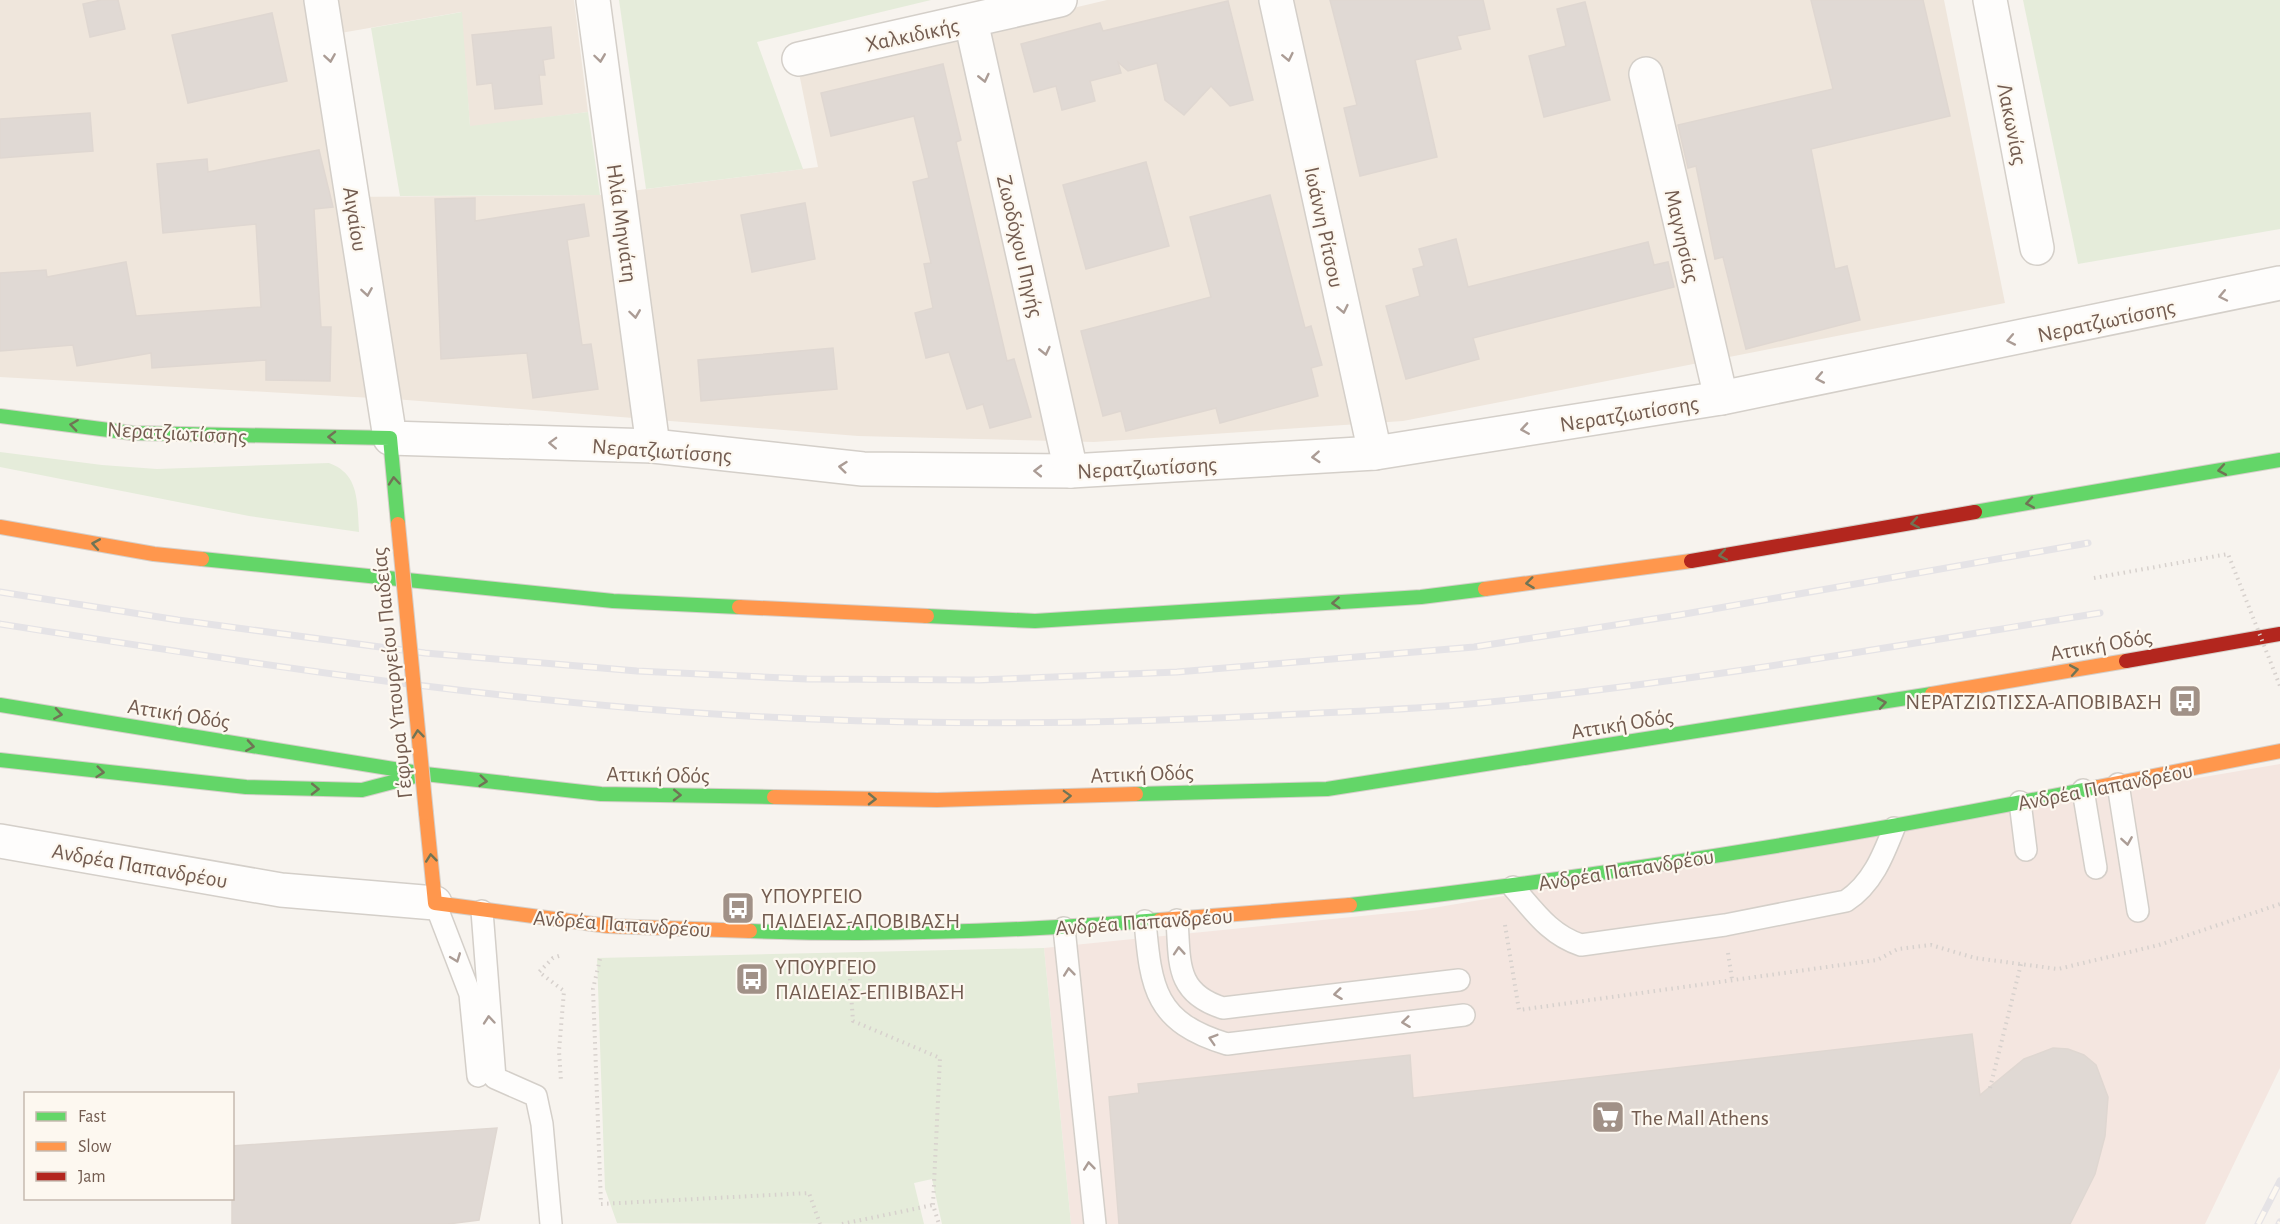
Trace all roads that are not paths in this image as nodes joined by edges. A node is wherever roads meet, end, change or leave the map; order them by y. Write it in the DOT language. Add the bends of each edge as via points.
graph roads {
  1 [pos="321,0"];
  2 [pos="593,0"];
  3 [pos="1060,0"];
  4 [pos="1276,0"];
  5 [pos="1990,0"];
  6 [pos="971,21"];
  7 [pos="799,59"];
  8 [pos="1646,74"];
  9 [pos="2037,248"];
  10 [pos="2280,283"];
  11 [pos="1721,398"];
  12 [pos="0,416"];
  13 [pos="390,438"];
  14 [pos="653,446"];
  15 [pos="1375,453"];
  16 [pos="2280,460"];
  17 [pos="1071,471"];
  18 [pos="0,527"];
  19 [pos="2280,634"];
  20 [pos="0,705"];
  21 [pos="2280,751"];
  22 [pos="0,760"];
  23 [pos="424,774"];
  24 [pos="2118,784"];
  25 [pos="2083,790"];
  26 [pos="2020,802"];
  27 [pos="1894,828"];
  28 [pos="0,841"];
  29 [pos="2026,850"];
  30 [pos="2096,868"];
  31 [pos="1506,887"];
  32 [pos="435,903"];
  33 [pos="482,911"];
  34 [pos="2138,911"];
  35 [pos="1177,920"];
  36 [pos="1145,921"];
  37 [pos="1064,928"];
  38 [pos="1459,980"];
  39 [pos="1464,1015"];
  40 [pos="486,1077"];
  41 [pos="550,1224"];
  42 [pos="1095,1224"];
  1 -- 13 [label="street, Αιγαίου, one-way"];
  2 -- 14 [label="street, Ηλία Μηνιάτη, one-way"];
  3 -- 6 [label="street, Χαλκιδικής"];
  4 -- 15 [label="street, Ιωάννη Ρίτσου, one-way"];
  5 -- 9 [label="street, Λακωνίας"];
  6 -- 7 [label="street, Χαλκιδικής"];
  6 -- 17 [label="street, Ζωοδόχου Πηγής, one-way"];
  8 -- 11 [label="street, Μαγνησίας"];
  10 -- 11 [label="street, Νερατζιωτίσσης, one-way"];
  11 -- 15 [label="street, Νερατζιωτίσσης, one-way"];
  13 -- 12 [label="main road, Νερατζιωτίσσης, one-way" via="132,433"];
  14 -- 13 [label="street, Νερατζιωτίσσης, one-way"];
  32 -- 13 [label="main road, Γέφυρα Υπουργείου Παιδείας, one-way, bridge"];
  17 -- 14 [label="street, Νερατζιωτίσσης, one-way" via="863,469"];
  15 -- 17 [label="street, Νερατζιωτίσσης, one-way"];
  16 -- 18 [label="main road, one-way" via="1666,565 1456,593 1035,621 614,601 154,554"];
  23 -- 19 [label="main road, Αττική Οδός, one-way" via="601,794 925,800 1327,789 1824,713"];
  20 -- 23 [label="main road, Αττική Οδός, one-way"];
  21 -- 24 [label="main road, Ανδρέα Παπανδρέου"];
  22 -- 23 [label="main road, one-way" via="246,787 362,790"];
  24 -- 25 [label="main road, Ανδρέα Παπανδρέου"];
  24 -- 34 [label="lane, one-way"];
  25 -- 26 [label="main road, Ανδρέα Παπανδρέου"];
  25 -- 30 [label="lane"];
  26 -- 27 [label="main road, Ανδρέα Παπανδρέου"];
  26 -- 29 [label="lane"];
  27 -- 31 [label="main road, Ανδρέα Παπανδρέου"];
  27 -- 31 [label="lane" via="1873,874 1860,892 1846,902 1725,925 1581,945 1563,939"];
  28 -- 32 [label="street, Ανδρέα Παπανδρέου" via="281,890"];
  31 -- 35 [label="main road, Ανδρέα Παπανδρέου"];
  32 -- 33 [label="main road, Ανδρέα Παπανδρέου"];
  32 -- 40 [label="lane, one-way" via="470,994"];
  33 -- 37 [label="main road, Ανδρέα Παπανδρέου" via="608,926 846,933"];
  40 -- 33 [label="lane, one-way"];
  35 -- 36 [label="main road, Ανδρέα Παπανδρέου"];
  38 -- 35 [label="lane, one-way" via="1223,1008 1210,1004 1188,986 1181,972"];
  36 -- 37 [label="main road, Ανδρέα Παπανδρέου"];
  39 -- 36 [label="lane, one-way" via="1227,1044 1202,1036 1178,1021 1160,1001 1150,975"];
  42 -- 37 [label="lane, one-way"];
  40 -- 41 [label="lane" via="536,1096"];
}
